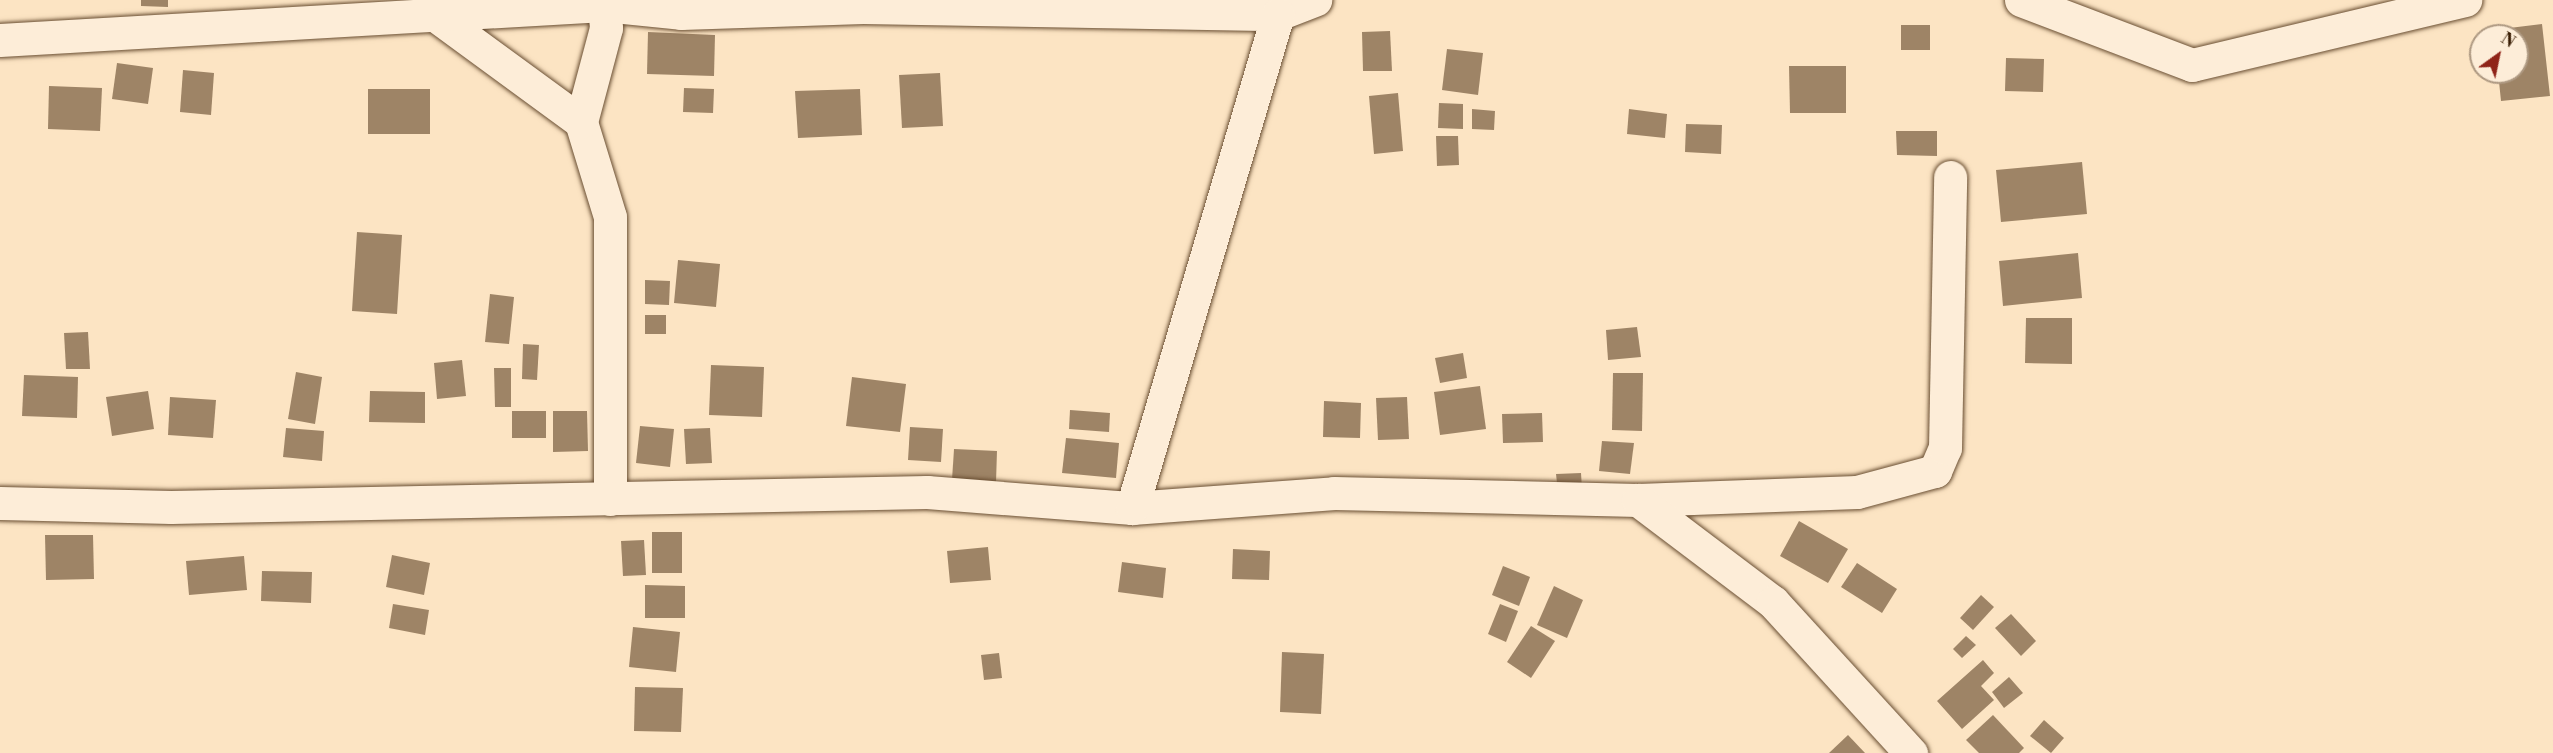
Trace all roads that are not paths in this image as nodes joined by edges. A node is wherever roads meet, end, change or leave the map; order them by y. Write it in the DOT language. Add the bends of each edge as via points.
graph roads {
  1 [pos="1315,0"];
  2 [pos="2021,0"];
  3 [pos="2465,0"];
  4 [pos="604,5"];
  5 [pos="431,8"];
  6 [pos="1278,14"];
  7 [pos="0,40"];
  8 [pos="581,122"];
  9 [pos="1950,177"];
  10 [pos="610,499"];
  11 [pos="1638,500"];
  12 [pos="0,504"];
  13 [pos="1132,508"];
  14 [pos="1911,753"];
  1 -- 6 [label="street"];
  2 -- 3 [label="street" via="2192,65"];
  4 -- 5 [label="street"];
  4 -- 6 [label="street" via="681,13 863,7"];
  4 -- 8 [label="street" via="606,28"];
  5 -- 7 [label="street"];
  5 -- 8 [label="street"];
  6 -- 13 [label="street"];
  8 -- 10 [label="street" via="610,217"];
  9 -- 11 [label="street" via="1945,448 1935,471 1857,492"];
  10 -- 12 [label="street" via="171,507"];
  10 -- 13 [label="street" via="927,492"];
  11 -- 13 [label="street" via="1334,493"];
  11 -- 14 [label="street" via="1773,602"];
}
